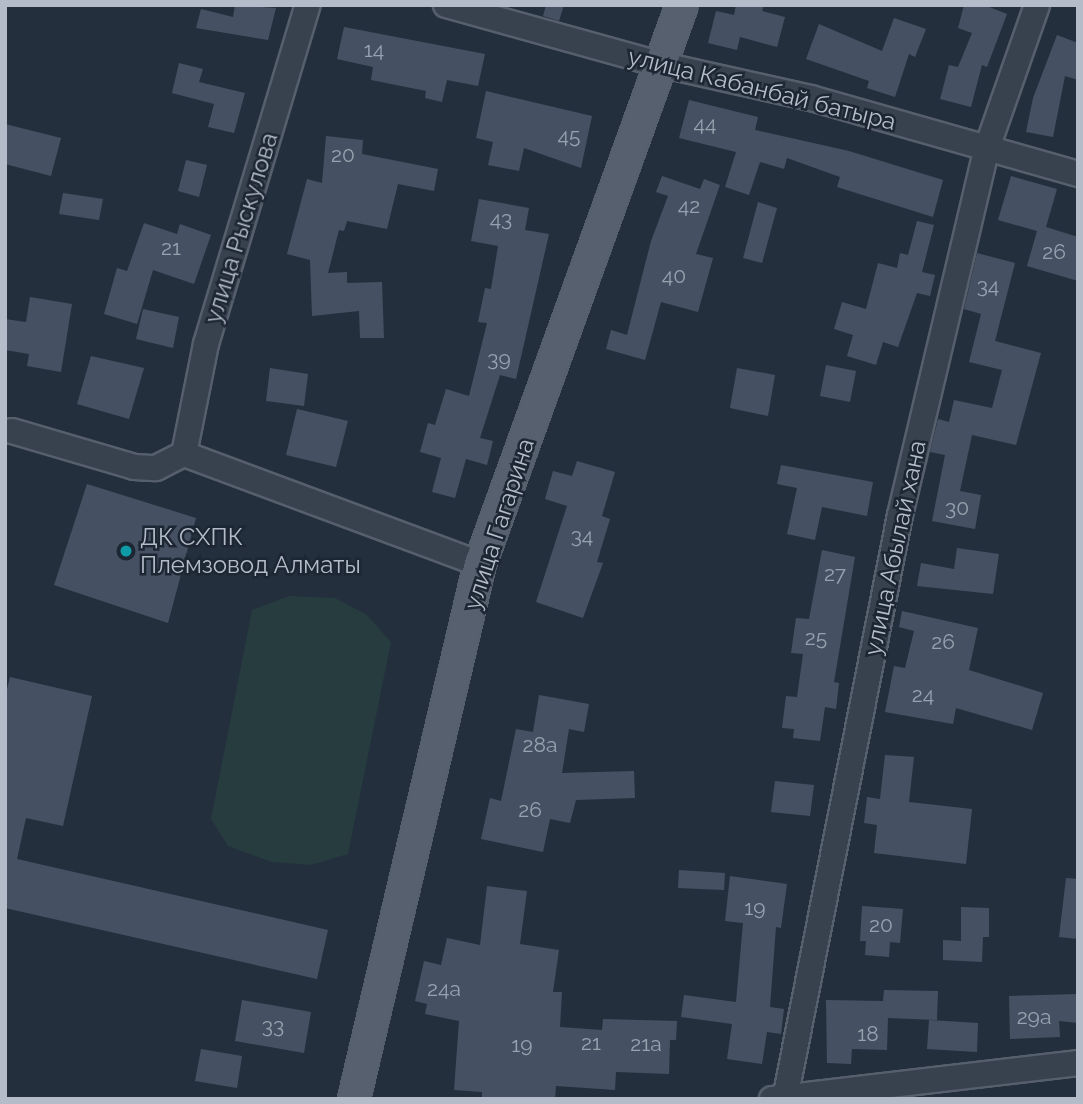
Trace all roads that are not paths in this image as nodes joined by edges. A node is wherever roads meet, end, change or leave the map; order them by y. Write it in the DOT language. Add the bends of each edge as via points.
graph roads {
  1 [pos="308,5"];
  2 [pos="446,5"];
  3 [pos="682,5"];
  4 [pos="1037,5"];
  5 [pos="663,65"];
  6 [pos="988,148"];
  7 [pos="1078,174"];
  8 [pos="12,431"];
  9 [pos="184,454"];
  10 [pos="480,564"];
  11 [pos="1078,1063"];
  12 [pos="781,1098"];
  13 [pos="355,1099"];
  1 -- 9 [label="street, улица Рыскулова" via="206,344"];
  2 -- 5 [label="street, улица Кабанбай батыра"];
  3 -- 5 [label="main road, улица Гагарина"];
  4 -- 6 [label="street, улица Абылай хана"];
  5 -- 6 [label="street, улица Кабанбай батыра" via="811,98"];
  5 -- 10 [label="main road, улица Гагарина"];
  6 -- 7 [label="street, улица Кабанбай батыра"];
  6 -- 12 [label="street, улица Абылай хана" via="900,514"];
  8 -- 9 [label="street" via="134,467 156,468"];
  9 -- 10 [label="street"];
  10 -- 13 [label="main road, улица Гагарина"];
  11 -- 12 [label="street"];
}
